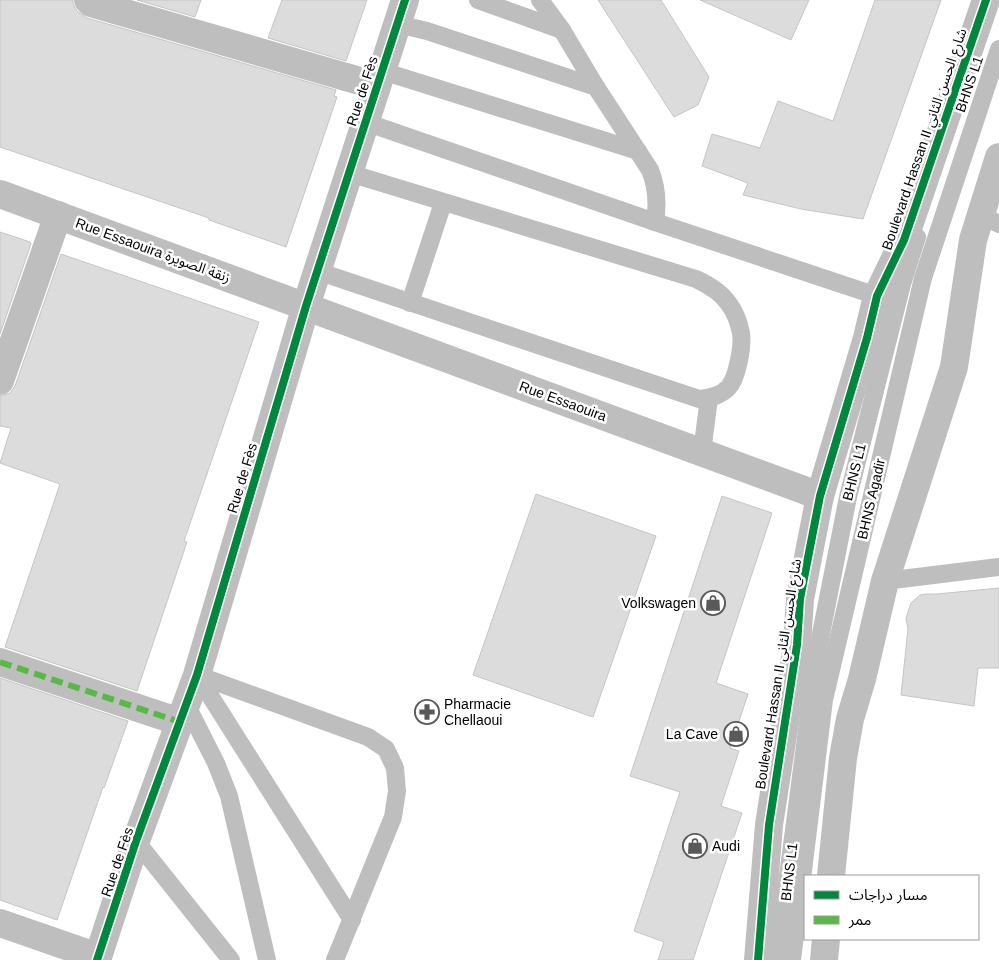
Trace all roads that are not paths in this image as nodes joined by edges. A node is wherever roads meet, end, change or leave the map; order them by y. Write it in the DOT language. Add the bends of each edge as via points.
graph roads {
  1 [pos="88,0"];
  2 [pos="478,0"];
  3 [pos="540,0"];
  4 [pos="986,0"];
  5 [pos="998,0"];
  6 [pos="401,12"];
  7 [pos="562,30"];
  8 [pos="999,49"];
  9 [pos="379,79"];
  10 [pos="596,87"];
  11 [pos="365,122"];
  12 [pos="638,151"];
  13 [pos="999,157"];
  14 [pos="349,172"];
  15 [pos="0,194"];
  16 [pos="443,203"];
  17 [pos="58,215"];
  18 [pos="990,220"];
  19 [pos="655,222"];
  20 [pos="317,270"];
  21 [pos="877,296"];
  22 [pos="410,303"];
  23 [pos="306,306"];
  24 [pos="0,380"];
  25 [pos="709,398"];
  26 [pos="702,452"];
  27 [pos="820,496"];
  28 [pos="999,567"];
  29 [pos="885,581"];
  30 [pos="0,662"];
  31 [pos="197,675"];
  32 [pos="183,713"];
  33 [pos="136,841"];
  34 [pos="831,875"];
  35 [pos="352,920"];
  36 [pos="0,923"];
  37 [pos="826,940"];
  38 [pos="99,959"];
  39 [pos="231,960"];
  40 [pos="267,960"];
  41 [pos="335,960"];
  42 [pos="758,960"];
  43 [pos="777,960"];
  44 [pos="792,960"];
  45 [pos="824,960"];
  1 -- 9 [label="street"];
  2 -- 7 [label="lane"];
  3 -- 7 [label="lane"];
  4 -- 21 [label="street, Boulevard Hassan II شارع الحسن الثاني" via="904,240"];
  5 -- 43 [label="lane, BHNS L1" via="902,284 848,497 817,654"];
  6 -- 9 [label="street, Rue de Fès"];
  6 -- 10 [label="lane" via="427,31"];
  7 -- 10 [label="lane"];
  8 -- 44 [label="lane, BHNS Agadir" via="923,278 824,700"];
  9 -- 11 [label="street, Rue de Fès"];
  9 -- 12 [label="lane"];
  10 -- 12 [label="lane"];
  11 -- 14 [label="street, Rue de Fès"];
  11 -- 19 [label="lane"];
  12 -- 19 [label="lane" via="654,182"];
  13 -- 18 [label="street"];
  14 -- 16 [label="lane"];
  14 -- 20 [label="street, Rue de Fès"];
  15 -- 17 [label="street, Rue Essaouira زنقة الصويرة"];
  16 -- 22 [label="lane"];
  16 -- 25 [label="lane" via="696,278 709,285 730,305 741,334 733,381 727,389"];
  17 -- 23 [label="street, Rue Essaouira زنقة الصويرة"];
  17 -- 24 [label="street"];
  18 -- 29 [label="street" via="973,240 954,367"];
  19 -- 21 [label="lane"];
  20 -- 22 [label="lane"];
  20 -- 23 [label="street, Rue de Fès"];
  21 -- 27 [label="street, Boulevard Hassan II شارع الحسن الثاني"];
  22 -- 25 [label="lane" via="699,399"];
  23 -- 26 [label="street, Rue Essaouira"];
  23 -- 31 [label="street, Rue de Fès"];
  25 -- 26 [label="lane"];
  26 -- 27 [label="street, Rue Essaouira"];
  27 -- 42 [label="street, Boulevard Hassan II شارع الحسن الثاني" via="800,599 769,825"];
  28 -- 29 [label="lane"];
  29 -- 34 [label="street" via="850,719"];
  30 -- 32 [label="street"];
  31 -- 32 [label="street, Rue de Fès"];
  31 -- 35 [label="lane"];
  31 -- 35 [label="lane" via="368,737 386,749 395,768 397,791 393,818"];
  32 -- 33 [label="street, Rue de Fès"];
  32 -- 40 [label="lane" via="216,763 229,796"];
  33 -- 38 [label="street, Rue de Fès"];
  33 -- 39 [label="lane"];
  35 -- 41 [label="lane"];
  36 -- 38 [label="street"];
  37 -- 45 [label="street"];
}
